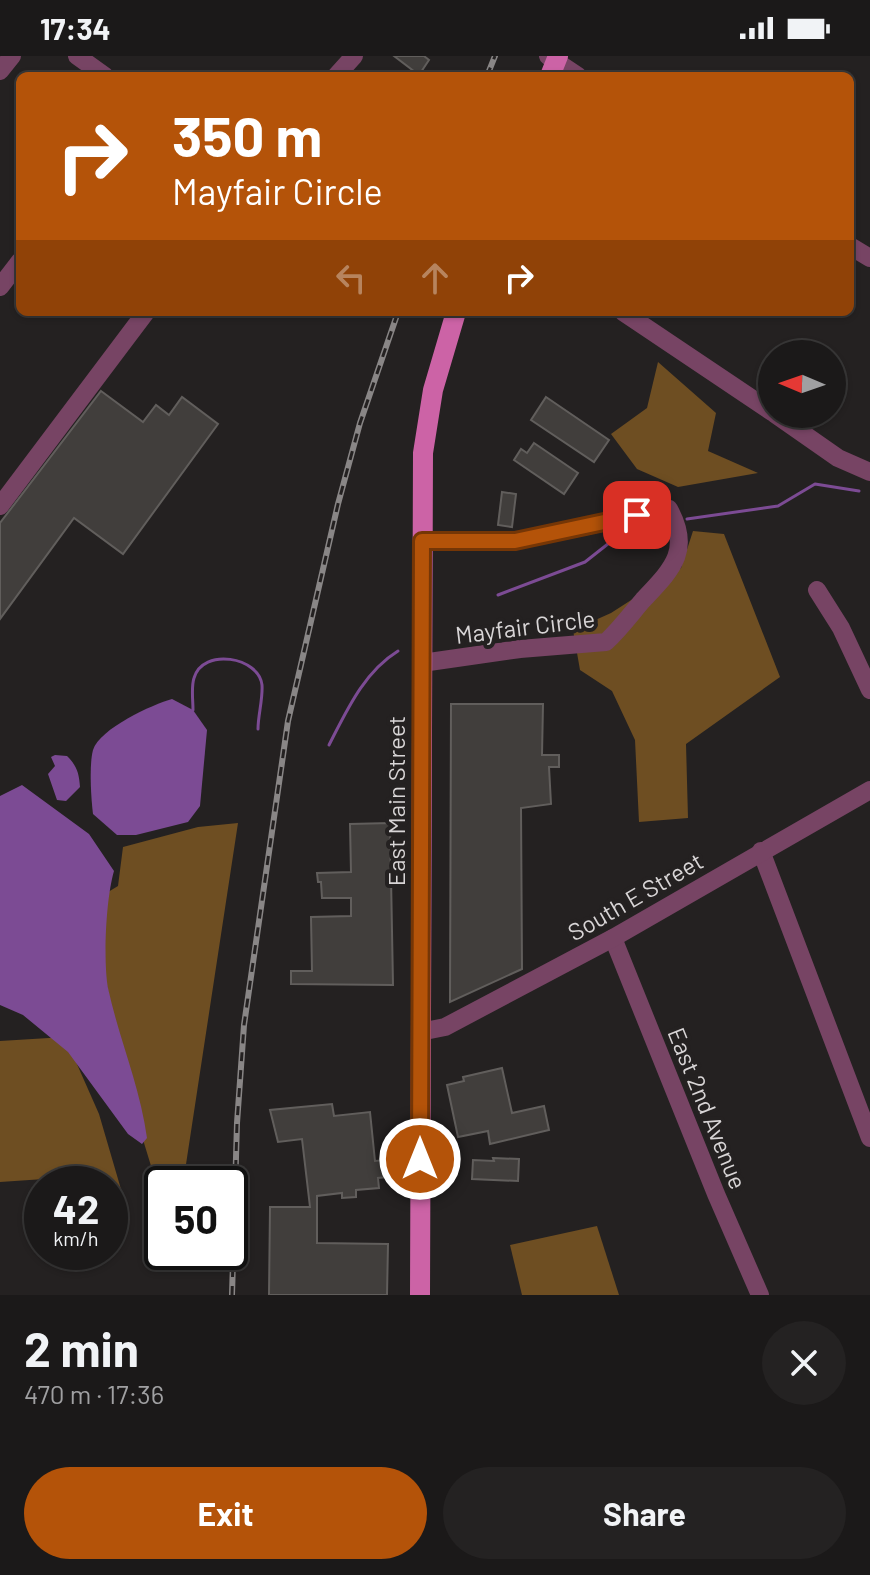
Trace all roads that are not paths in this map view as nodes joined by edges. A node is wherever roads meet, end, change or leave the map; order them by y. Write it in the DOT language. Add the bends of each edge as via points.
graph roads {
  1 [pos="12,56"];
  2 [pos="77,56"];
  3 [pos="354,56"];
  4 [pos="553,62"];
  5 [pos="0,71"];
  6 [pos="99,72"];
  7 [pos="340,72"];
  8 [pos="571,72"];
  9 [pos="16,266"];
  10 [pos="0,287"];
  11 [pos="143,316"];
  12 [pos="455,316"];
  13 [pos="629,316"];
  14 [pos="758,403"];
  15 [pos="795,428"];
  16 [pos="870,472"];
  17 [pos="0,506"];
  18 [pos="422,541"];
  19 [pos="817,590"];
  20 [pos="422,663"];
  21 [pos="870,690"];
  22 [pos="870,790"];
  23 [pos="761,851"];
  24 [pos="613,938"];
  25 [pos="420,1032"];
  26 [pos="870,1138"];
  27 [pos="420,1295"];
  28 [pos="760,1295"];
  1 -- 5 [label="street"];
  2 -- 6 [label="street"];
  3 -- 7 [label="street"];
  4 -- 8 [label="street"];
  9 -- 10 [label="street"];
  11 -- 17 [label="street"];
  12 -- 18 [label="main road, East Main Street" via="425,432"];
  13 -- 14 [label="street"];
  15 -- 16 [label="street" via="838,458"];
  18 -- 20 [label="main road, East Main Street"];
  18 -- 20 [label="street, Mayfair Circle" via="515,541 669,509 681,543 663,581 606,642"];
  19 -- 21 [label="street"];
  20 -- 25 [label="main road, East Main Street"];
  22 -- 23 [label="street, South E Street"];
  23 -- 24 [label="street, South E Street"];
  23 -- 26 [label="street"];
  24 -- 25 [label="street, South E Street" via="445,1027"];
  24 -- 28 [label="street, East 2nd Avenue"];
  25 -- 27 [label="main road, East Main Street"];
}
